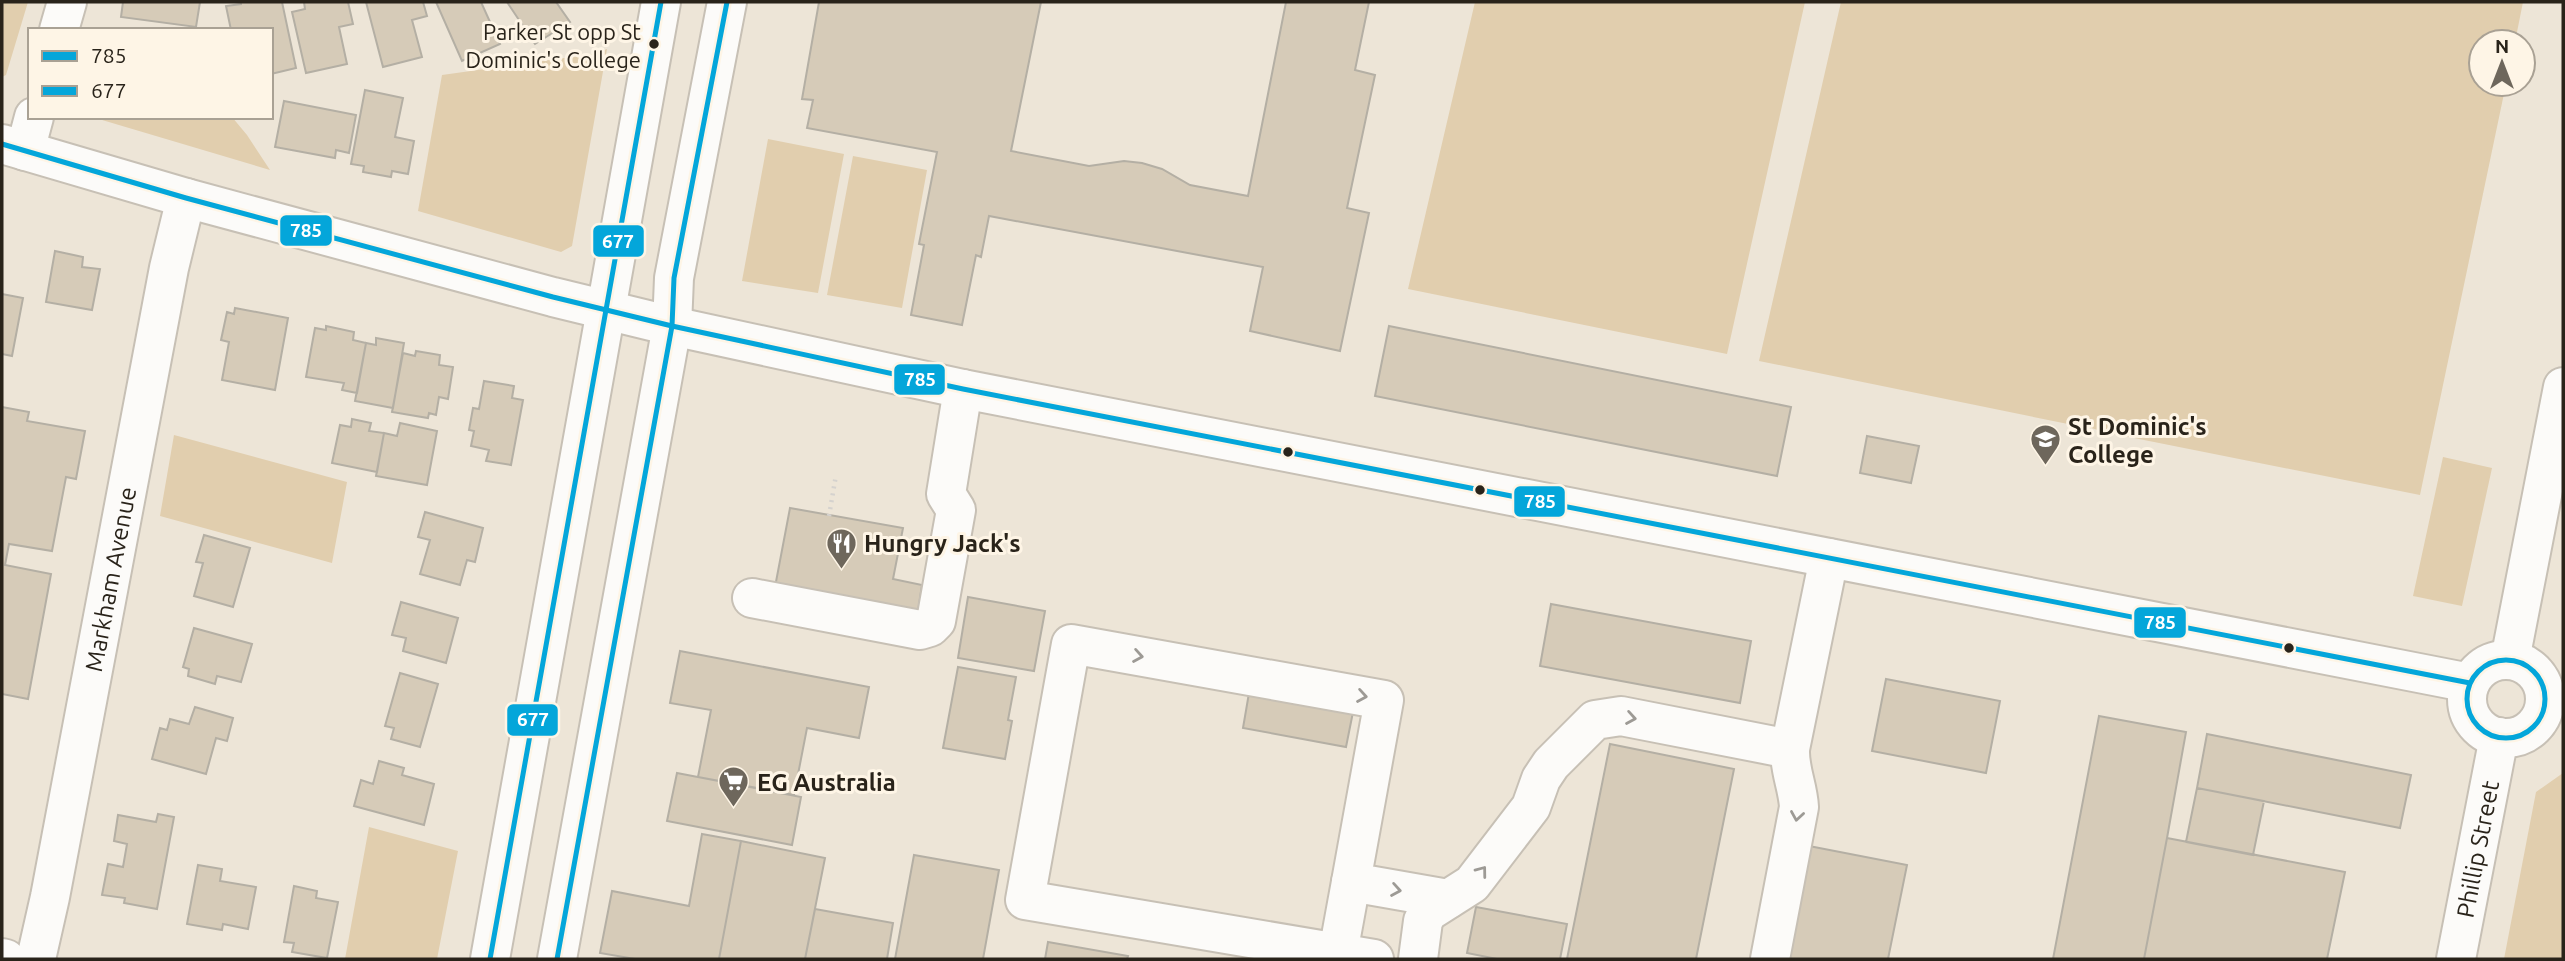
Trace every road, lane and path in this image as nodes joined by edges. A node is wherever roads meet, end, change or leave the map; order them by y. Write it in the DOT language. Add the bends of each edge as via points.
graph roads {
  1 [pos="67,2"];
  2 [pos="661,2"];
  3 [pos="727,2"];
  4 [pos="60,28"];
  5 [pos="20,137"];
  6 [pos="186,198"];
  7 [pos="605,311"];
  8 [pos="672,326"];
  9 [pos="2563,387"];
  10 [pos="963,389"];
  11 [pos="835,475"];
  12 [pos="828,516"];
  13 [pos="1829,558"];
  14 [pos="752,598"];
  15 [pos="2510,660"];
  16 [pos="2470,683"];
  17 [pos="2554,709"];
  18 [pos="2499,737"];
  19 [pos="1790,749"];
  20 [pos="1351,882"];
  21 [pos="1448,899"];
  22 [pos="1356,956"];
  23 [pos="36,959"];
  24 [pos="490,959"];
  25 [pos="557,959"];
  26 [pos="1418,959"];
  27 [pos="1770,959"];
  28 [pos="2456,959"];
  1 -- 4 [label="main road"];
  2 -- 7 [label="main road"];
  3 -- 8 [label="main road" via="674,278"];
  5 -- 6 [label="main road"];
  6 -- 7 [label="main road"];
  6 -- 23 [label="main road, Markham Avenue"];
  7 -- 8 [label="main road"];
  7 -- 24 [label="main road"];
  8 -- 10 [label="main road"];
  8 -- 25 [label="main road"];
  9 -- 15 [label="main road"];
  10 -- 13 [label="main road"];
  10 -- 14 [label="main road" via="946,494 956,510 936,621 930,627 920,630"];
  11 -- 12 [label="path"];
  13 -- 16 [label="main road"];
  13 -- 19 [label="main road"];
  15 -- 16 [label="main road" via="2485,666"];
  15 -- 17 [label="main road" via="2534,671"];
  16 -- 18 [label="main road" via="2468,710 2482,731"];
  17 -- 18 [label="main road" via="2531,730"];
  18 -- 28 [label="main road, Phillip Street"];
  21 -- 19 [label="main road, one-way" via="1472,884 1531,807 1551,764 1595,720 1621,716"];
  19 -- 27 [label="main road, one-way" via="1799,807"];
  20 -- 21 [label="main road, one-way"];
  20 -- 22 [label="main road"];
  22 -- 20 [label="main road, one-way" via="1025,900 1071,644 1384,700"];
  21 -- 26 [label="main road" via="1423,921"];
}
